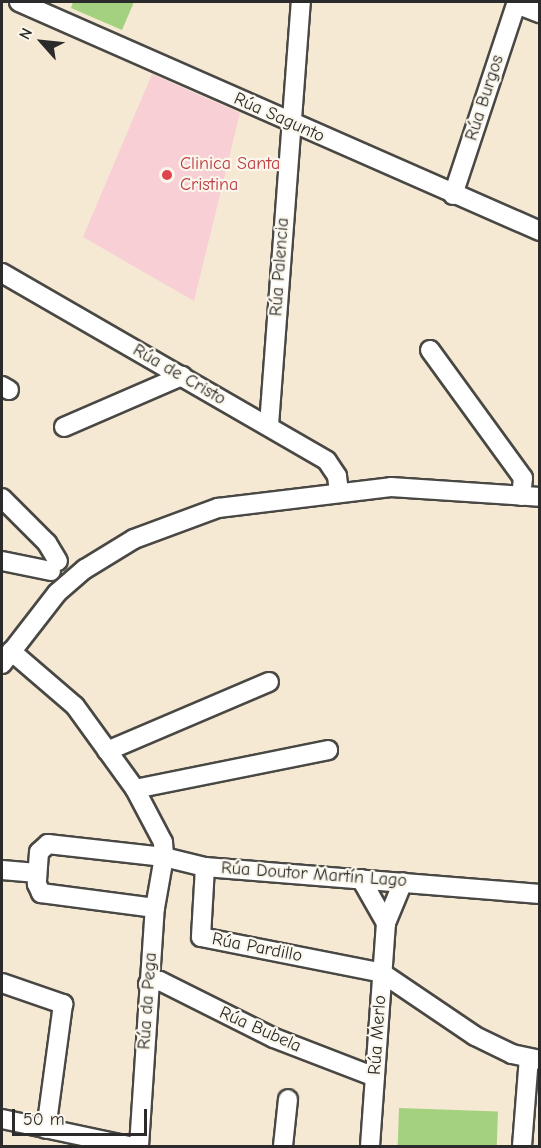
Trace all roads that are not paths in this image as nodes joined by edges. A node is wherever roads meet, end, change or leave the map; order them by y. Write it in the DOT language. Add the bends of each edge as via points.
graph roads {
  1 [pos="19,2"];
  2 [pos="301,2"];
  3 [pos="516,3"];
  4 [pos="540,13"];
  5 [pos="291,123"];
  6 [pos="453,195"];
  7 [pos="540,231"];
  8 [pos="2,273"];
  9 [pos="430,350"];
  10 [pos="182,376"];
  11 [pos="269,425"];
  12 [pos="64,427"];
  13 [pos="339,492"];
  14 [pos="531,496"];
  15 [pos="2,498"];
  16 [pos="2,561"];
  17 [pos="54,566"];
  18 [pos="85,569"];
  19 [pos="57,593"];
  20 [pos="6,658"];
  21 [pos="269,682"];
  22 [pos="328,750"];
  23 [pos="107,751"];
  24 [pos="135,789"];
  25 [pos="164,857"];
  26 [pos="205,867"];
  27 [pos="2,870"];
  28 [pos="37,873"];
  29 [pos="361,879"];
  30 [pos="403,882"];
  31 [pos="540,894"];
  32 [pos="155,908"];
  33 [pos="386,923"];
  34 [pos="382,973"];
  35 [pos="2,983"];
  36 [pos="148,984"];
  37 [pos="534,1059"];
  38 [pos="375,1077"];
  39 [pos="288,1099"];
  40 [pos="2,1119"];
  41 [pos="46,1129"];
  42 [pos="129,1146"];
  43 [pos="139,1146"];
  44 [pos="282,1146"];
  45 [pos="370,1146"];
  46 [pos="522,1146"];
  1 -- 5 [label="street, Rúa Sagunto"];
  2 -- 5 [label="street, Rúa Palencia"];
  3 -- 4 [label="street"];
  3 -- 6 [label="street, Rúa Burgos"];
  5 -- 6 [label="street, Rúa Sagunto"];
  5 -- 11 [label="street, Rúa Palencia"];
  6 -- 7 [label="street, Rúa Sagunto"];
  8 -- 10 [label="street, Rúa de Cristo"];
  9 -- 14 [label="street" via="523,478"];
  10 -- 11 [label="street, Rúa de Cristo"];
  10 -- 12 [label="street"];
  11 -- 13 [label="street, Rúa de Cristo" via="327,461 337,476"];
  13 -- 14 [label="street" via="391,487"];
  13 -- 18 [label="street" via="218,508 134,540"];
  15 -- 17 [label="street" via="47,543"];
  16 -- 17 [label="street"];
  17 -- 18 [label="street"];
  17 -- 19 [label="street"];
  18 -- 19 [label="street"];
  19 -- 20 [label="street"];
  20 -- 23 [label="street" via="75,706"];
  21 -- 23 [label="street"];
  22 -- 24 [label="street"];
  23 -- 24 [label="street"];
  24 -- 25 [label="street" via="163,842"];
  25 -- 26 [label="street, Rúa Doutor Martín Lago"];
  25 -- 28 [label="street, Rúa Doutor Martín Lago" via="48,844 39,852"];
  25 -- 32 [label="street, Rúa da Pega"];
  26 -- 29 [label="street, Rúa Doutor Martín Lago"];
  26 -- 34 [label="street, Rúa Pardillo" via="201,937"];
  27 -- 28 [label="street"];
  28 -- 32 [label="street" via="41,893"];
  29 -- 30 [label="street, Rúa Doutor Martín Lago"];
  29 -- 33 [label="street"];
  30 -- 31 [label="street, Rúa Doutor Martín Lago"];
  30 -- 33 [label="street, Rúa Merlo"];
  32 -- 36 [label="street, Rúa da Pega"];
  33 -- 34 [label="street, Rúa Merlo"];
  34 -- 37 [label="street" via="475,1036"];
  34 -- 38 [label="street, Rúa Merlo"];
  35 -- 41 [label="street" via="63,1004"];
  36 -- 38 [label="street, Rúa Bubela" via="160,981 274,1038"];
  36 -- 43 [label="street, Rúa da Pega"];
  37 -- 46 [label="street"];
  38 -- 45 [label="street, Rúa Merlo"];
  39 -- 44 [label="street"];
  40 -- 41 [label="street"];
  41 -- 42 [label="street"];
}
